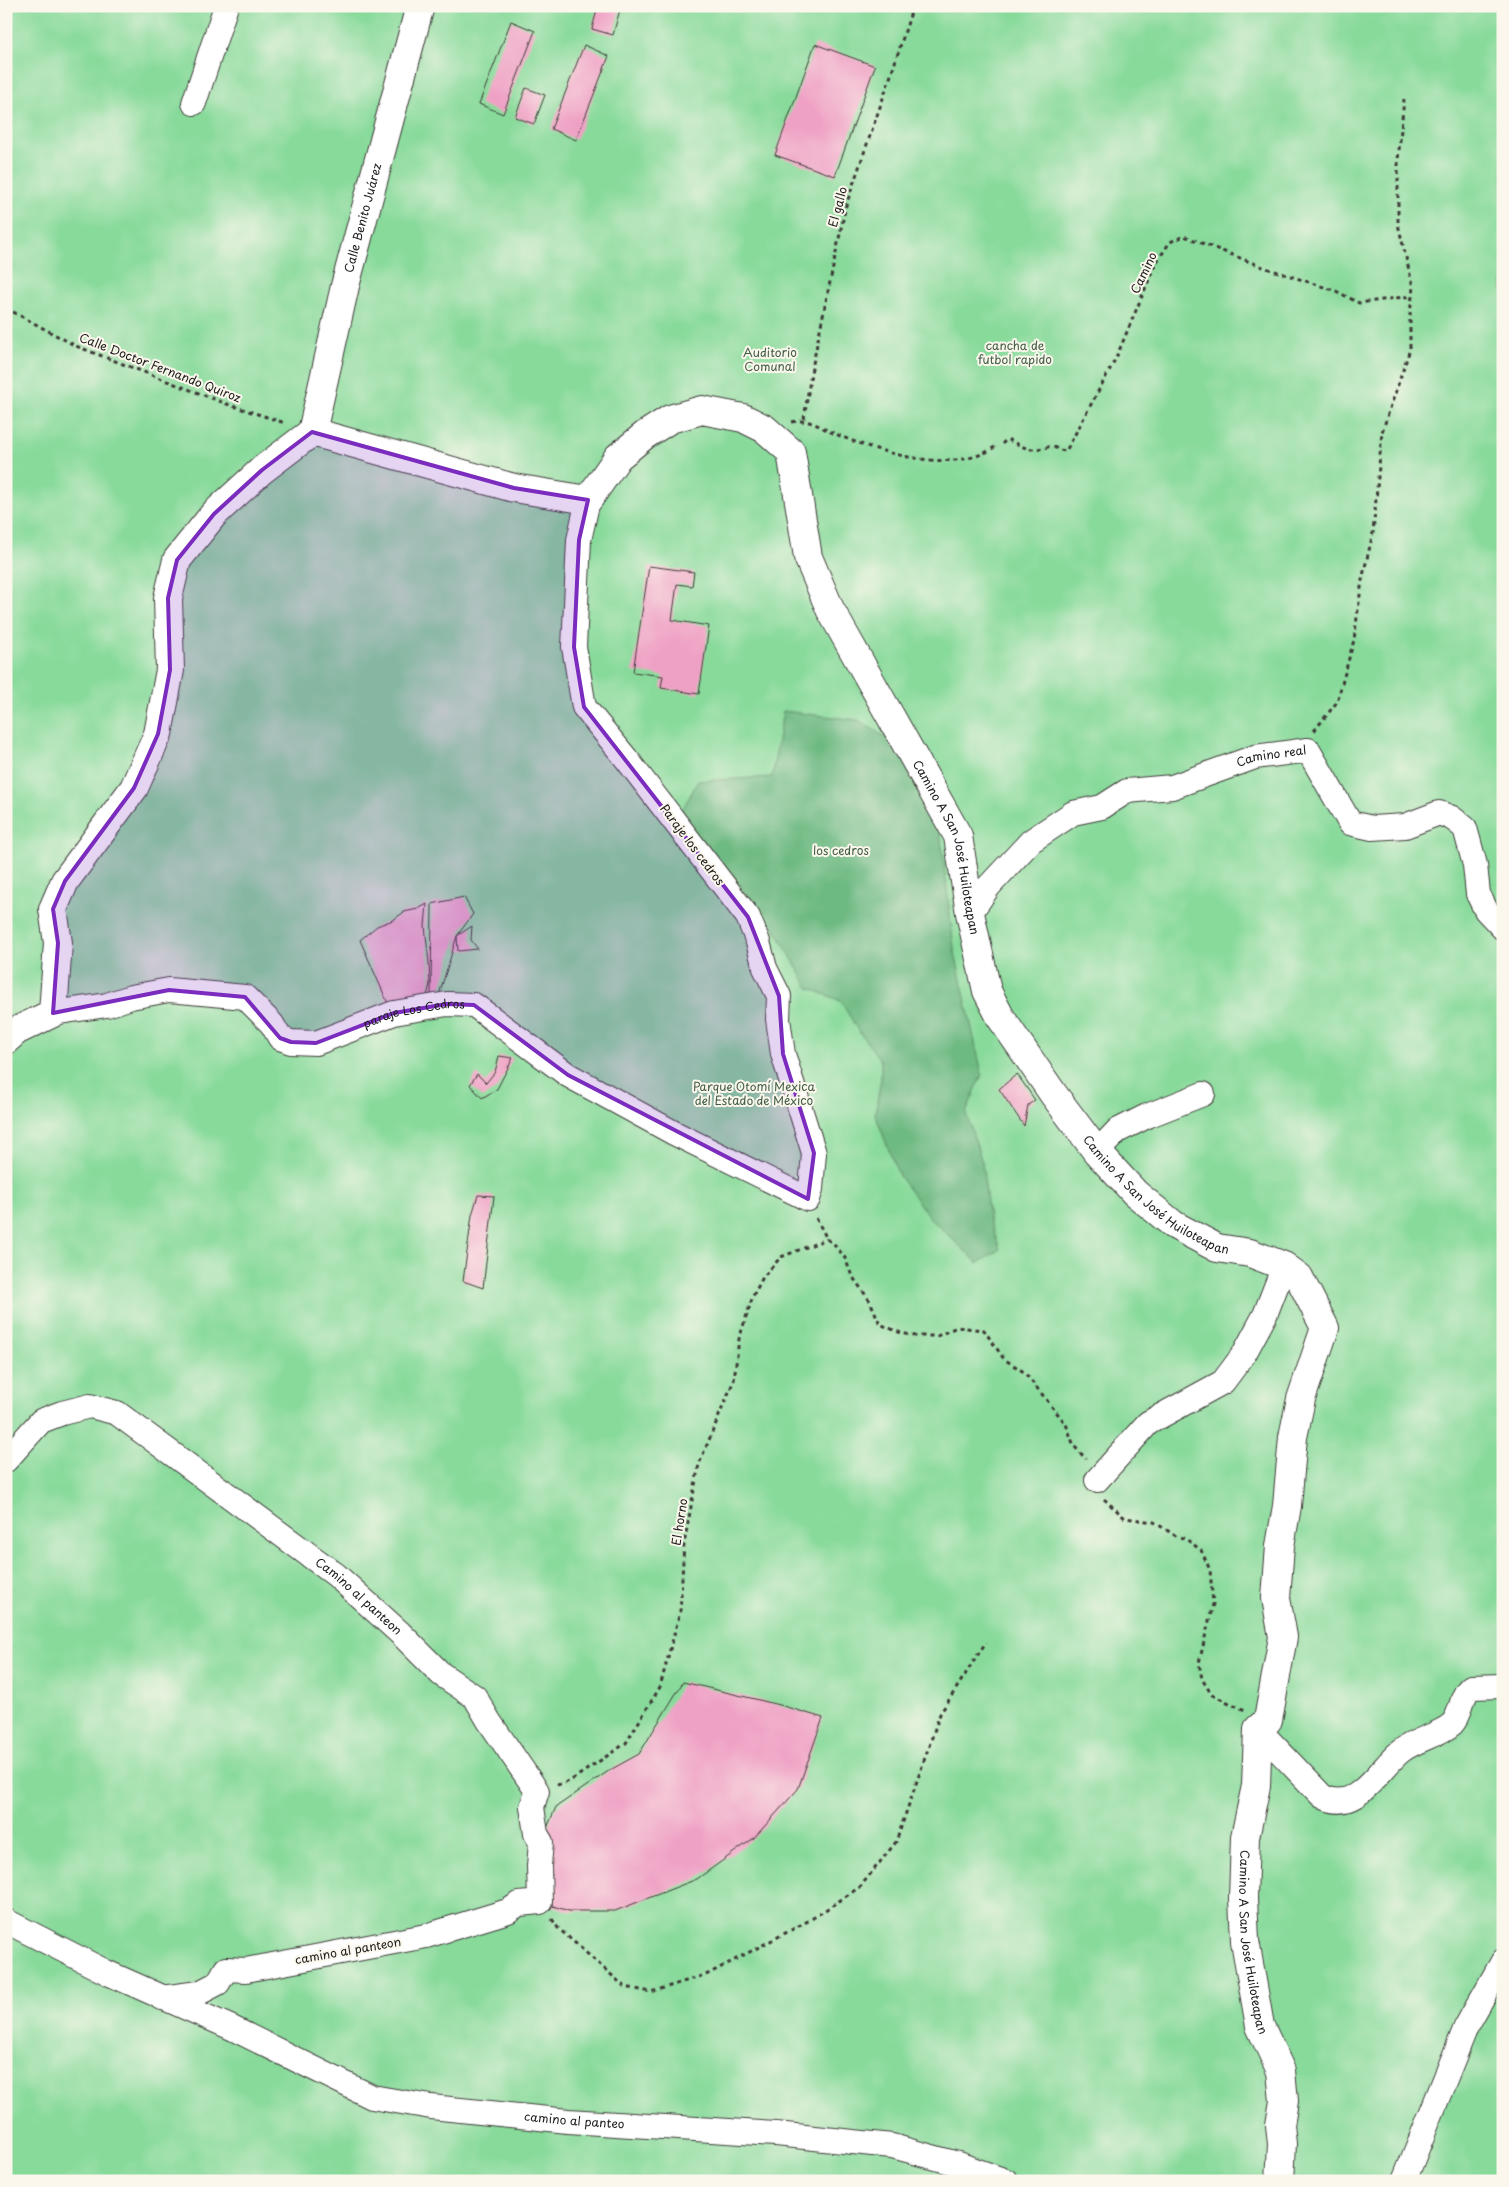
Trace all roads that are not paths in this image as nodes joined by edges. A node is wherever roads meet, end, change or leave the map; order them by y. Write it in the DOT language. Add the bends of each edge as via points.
graph roads {
  1 [pos="226,6"];
  2 [pos="420,6"];
  3 [pos="194,103"];
  4 [pos="312,432"];
  5 [pos="588,500"];
  6 [pos="970,913"];
  7 [pos="1503,928"];
  8 [pos="53,1013"];
  9 [pos="6,1040"];
  10 [pos="1203,1094"];
  11 [pos="1097,1152"];
  12 [pos="808,1199"];
  13 [pos="1284,1266"];
  14 [pos="6,1460"];
  15 [pos="1097,1480"];
  16 [pos="1503,1686"];
  17 [pos="1263,1725"];
  18 [pos="540,1902"];
  19 [pos="6,1921"];
  20 [pos="1503,1961"];
  21 [pos="161,1998"];
  22 [pos="1006,2181"];
  23 [pos="1280,2181"];
  24 [pos="1404,2181"];
  1 -- 3 [label="street"];
  2 -- 4 [label="main road, Calle Benito Juárez" via="345,286"];
  4 -- 5 [label="main road" via="514,488"];
  4 -- 8 [label="main road" via="255,476 214,514 176,560 168,598 170,670 158,734 134,788 65,881 54,908 58,943"];
  5 -- 6 [label="main road, Camino A San José Huiloteapan" via="618,458 645,435 670,419 702,410 743,418 765,429 791,452 808,557 830,609 958,836"];
  5 -- 12 [label="street, Paraje los cedros" via="579,540 574,647 584,707 748,917 779,996 778,1019 783,1054 814,1153"];
  6 -- 7 [label="street, Camino real" via="989,886 1031,840 1073,814 1102,807 1127,791 1172,787 1255,757 1308,750 1350,824 1372,828 1404,826 1440,813 1466,828 1478,894 1486,910"];
  6 -- 11 [label="main road, Camino A San José Huiloteapan" via="987,992 1013,1038"];
  8 -- 9 [label="main road" via="16,1031"];
  8 -- 12 [label="street, paraje Los Cedros" via="169,990 245,997 272,1024 280,1038 316,1043 394,1013 447,1004 474,1004 568,1075"];
  10 -- 11 [label="street" via="1117,1131"];
  11 -- 13 [label="main road, Camino A San José Huiloteapan" via="1134,1193 1174,1225 1217,1248 1250,1253"];
  13 -- 15 [label="street" via="1266,1315 1244,1354 1223,1382 1148,1424"];
  13 -- 17 [label="main road, Camino A San José Huiloteapan" via="1299,1277 1325,1328 1301,1399 1292,1438 1276,1598 1283,1638"];
  14 -- 18 [label="street, Camino al panteon" via="41,1421 90,1406 117,1413 321,1564 400,1633 441,1674 475,1697 537,1791 532,1807 536,1834 541,1842 538,1866"];
  16 -- 17 [label="street" via="1471,1687 1451,1724 1401,1751 1364,1790 1344,1800 1335,1801 1322,1796"];
  17 -- 23 [label="main road, Camino A San José Huiloteapan" via="1256,1786 1245,1837 1243,1898 1245,1941 1260,2026 1282,2071 1284,2101 1280,2125"];
  18 -- 21 [label="street, camino al panteon" via="519,1904 508,1911 426,1936 246,1970 226,1969 218,1983 198,1993"];
  19 -- 21 [label="street, camino al panteo"];
  20 -- 24 [label="street" via="1466,2027"];
  21 -- 22 [label="street, camino al panteo" via="232,2028 372,2097 431,2107 558,2120 776,2134 892,2146"];
}
